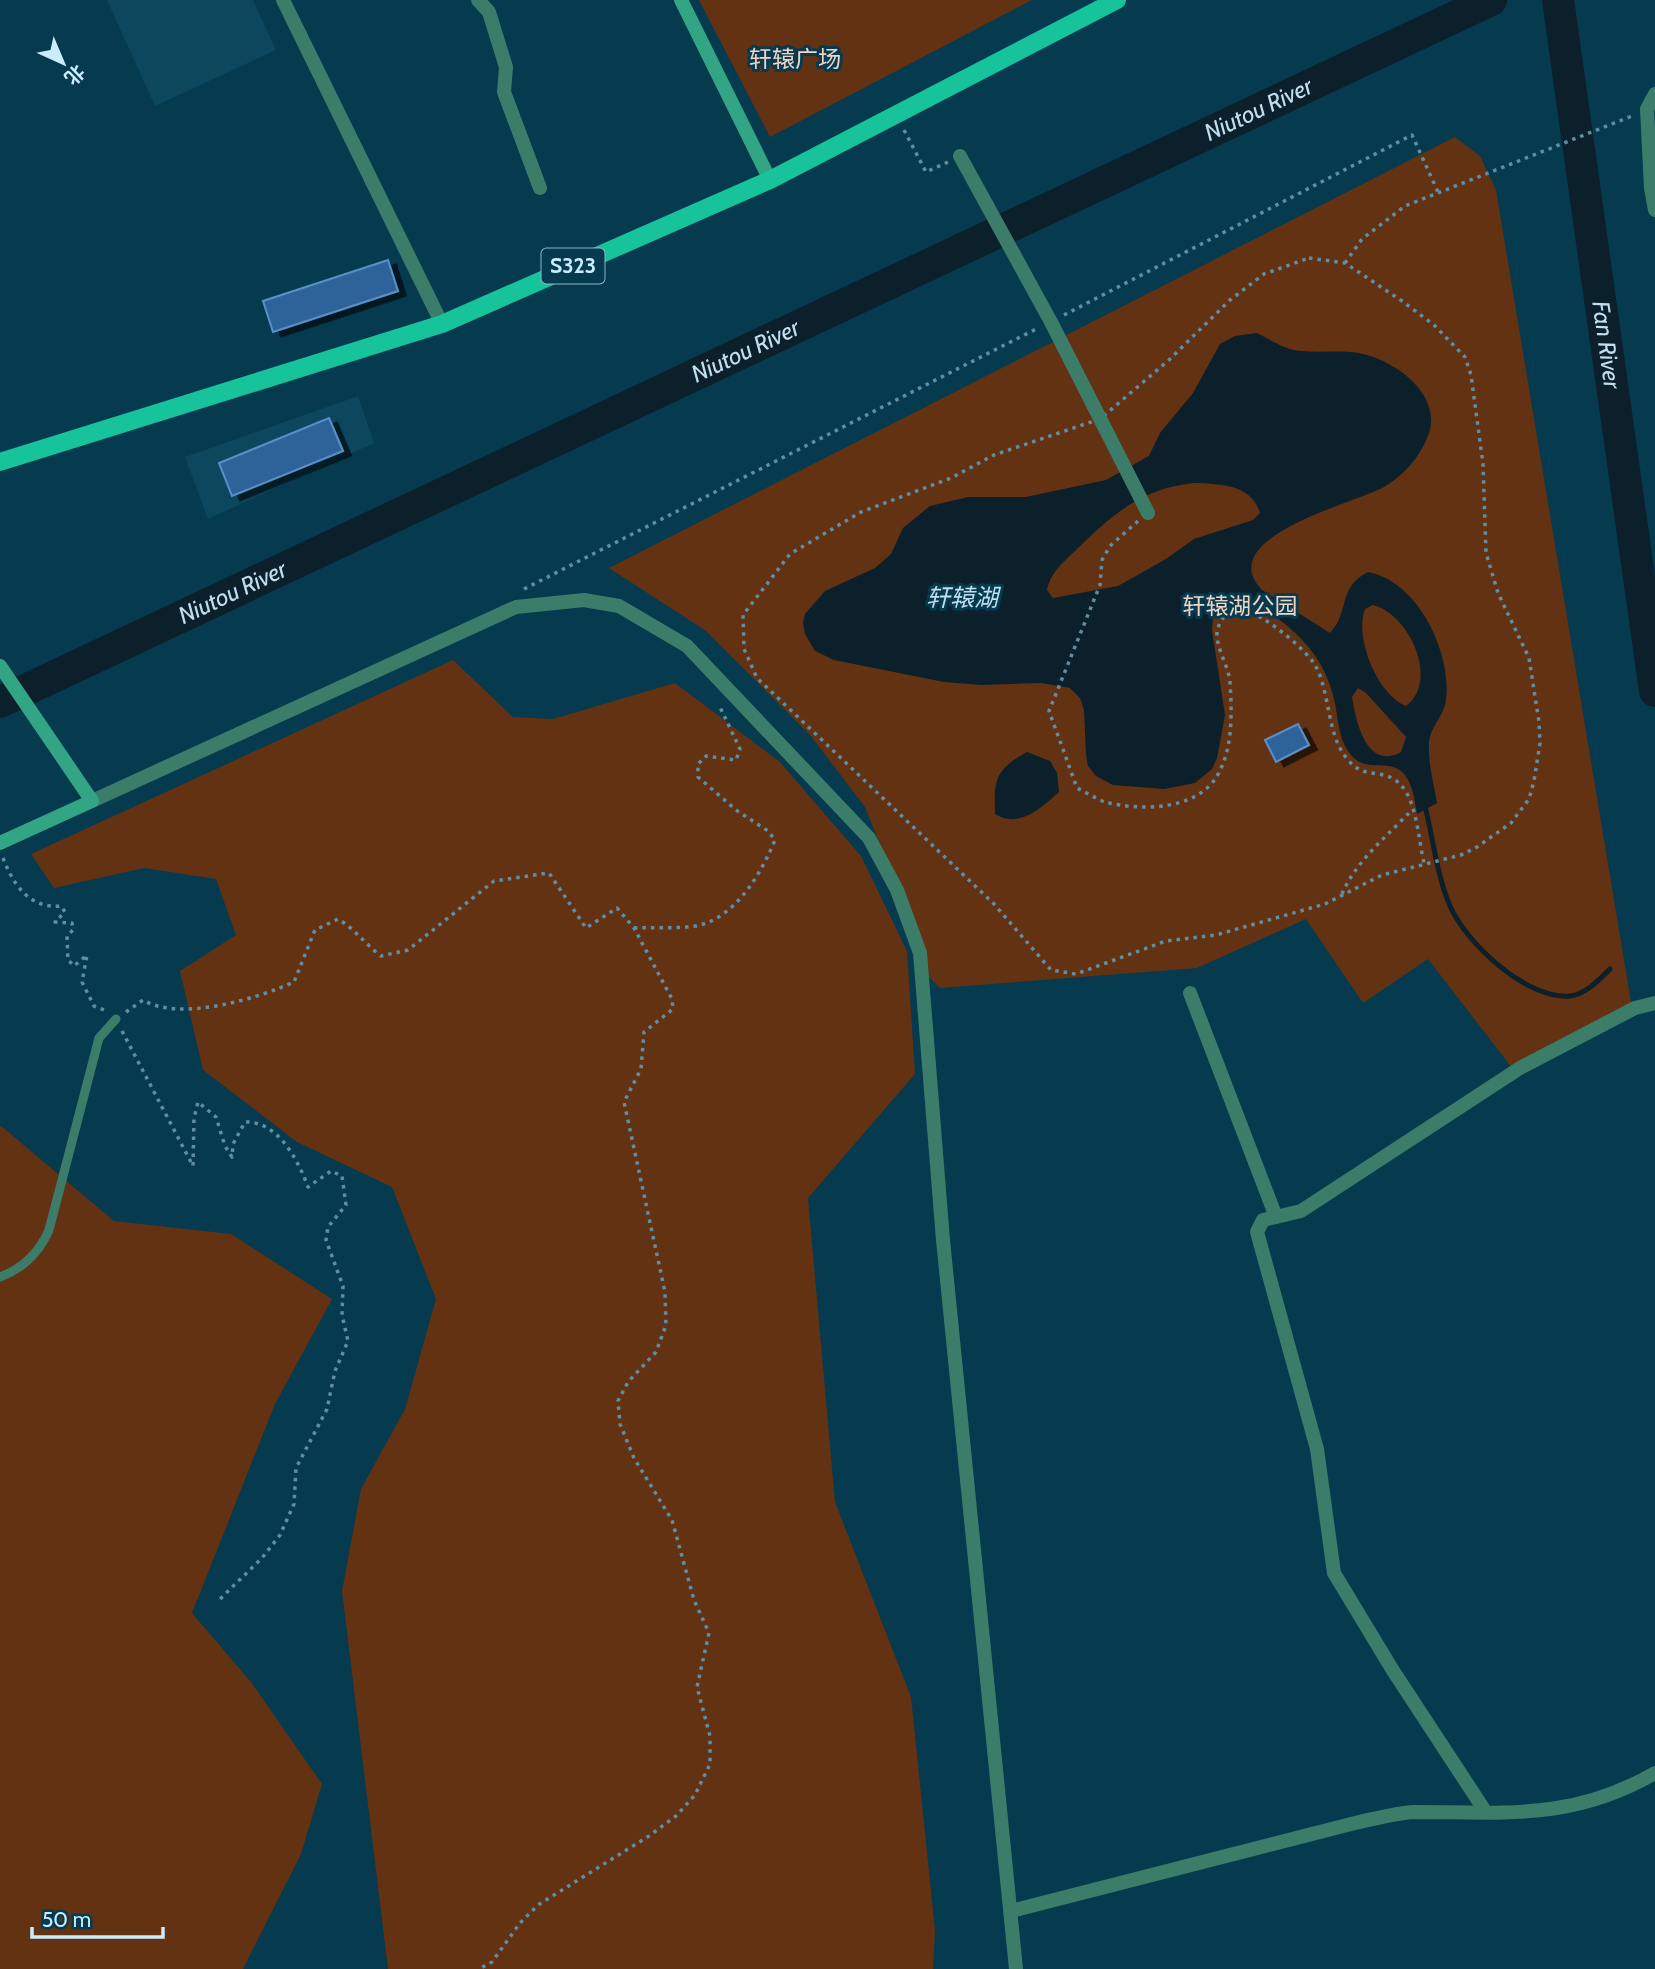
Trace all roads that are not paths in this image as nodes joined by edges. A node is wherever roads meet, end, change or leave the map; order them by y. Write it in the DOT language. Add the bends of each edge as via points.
graph roads {
  1 [pos="283,0"];
  2 [pos="478,0"];
  3 [pos="681,0"];
  4 [pos="1117,0"];
  5 [pos="1655,94"];
  6 [pos="960,156"];
  7 [pos="769,180"];
  8 [pos="540,188"];
  9 [pos="1655,210"];
  10 [pos="442,324"];
  11 [pos="0,462"];
  12 [pos="1148,513"];
  13 [pos="0,666"];
  14 [pos="92,801"];
  15 [pos="0,843"];
  16 [pos="1191,993"];
  17 [pos="1655,1003"];
  18 [pos="116,1019"];
  19 [pos="1276,1217"];
  20 [pos="0,1277"];
  21 [pos="1655,1773"];
  22 [pos="1485,1811"];
  23 [pos="1011,1911"];
  24 [pos="1016,1969"];
  1 -- 10 [label="street"];
  2 -- 8 [label="street" via="489,12 506,67 505,92"];
  3 -- 7 [label="street"];
  4 -- 7 [label="main road, S323"];
  5 -- 9 [label="street" via="1647,109"];
  6 -- 12 [label="street"];
  7 -- 10 [label="main road, S323"];
  10 -- 11 [label="main road, S323"];
  13 -- 14 [label="street"];
  14 -- 15 [label="street"];
  14 -- 23 [label="street" via="516,607 584,600 619,606 688,646 869,838 897,890 920,953 943,1240"];
  16 -- 19 [label="street"];
  17 -- 19 [label="street" via="1635,1008 1520,1068 1301,1212"];
  18 -- 20 [label="lane" via="99,1038 41,1248 17,1271"];
  19 -- 22 [label="street" via="1263,1220 1257,1232 1317,1449 1334,1573"];
  21 -- 22 [label="street" via="1620,1793 1576,1805 1540,1813"];
  22 -- 23 [label="street" via="1411,1812 1355,1823"];
  23 -- 24 [label="street"];
}
